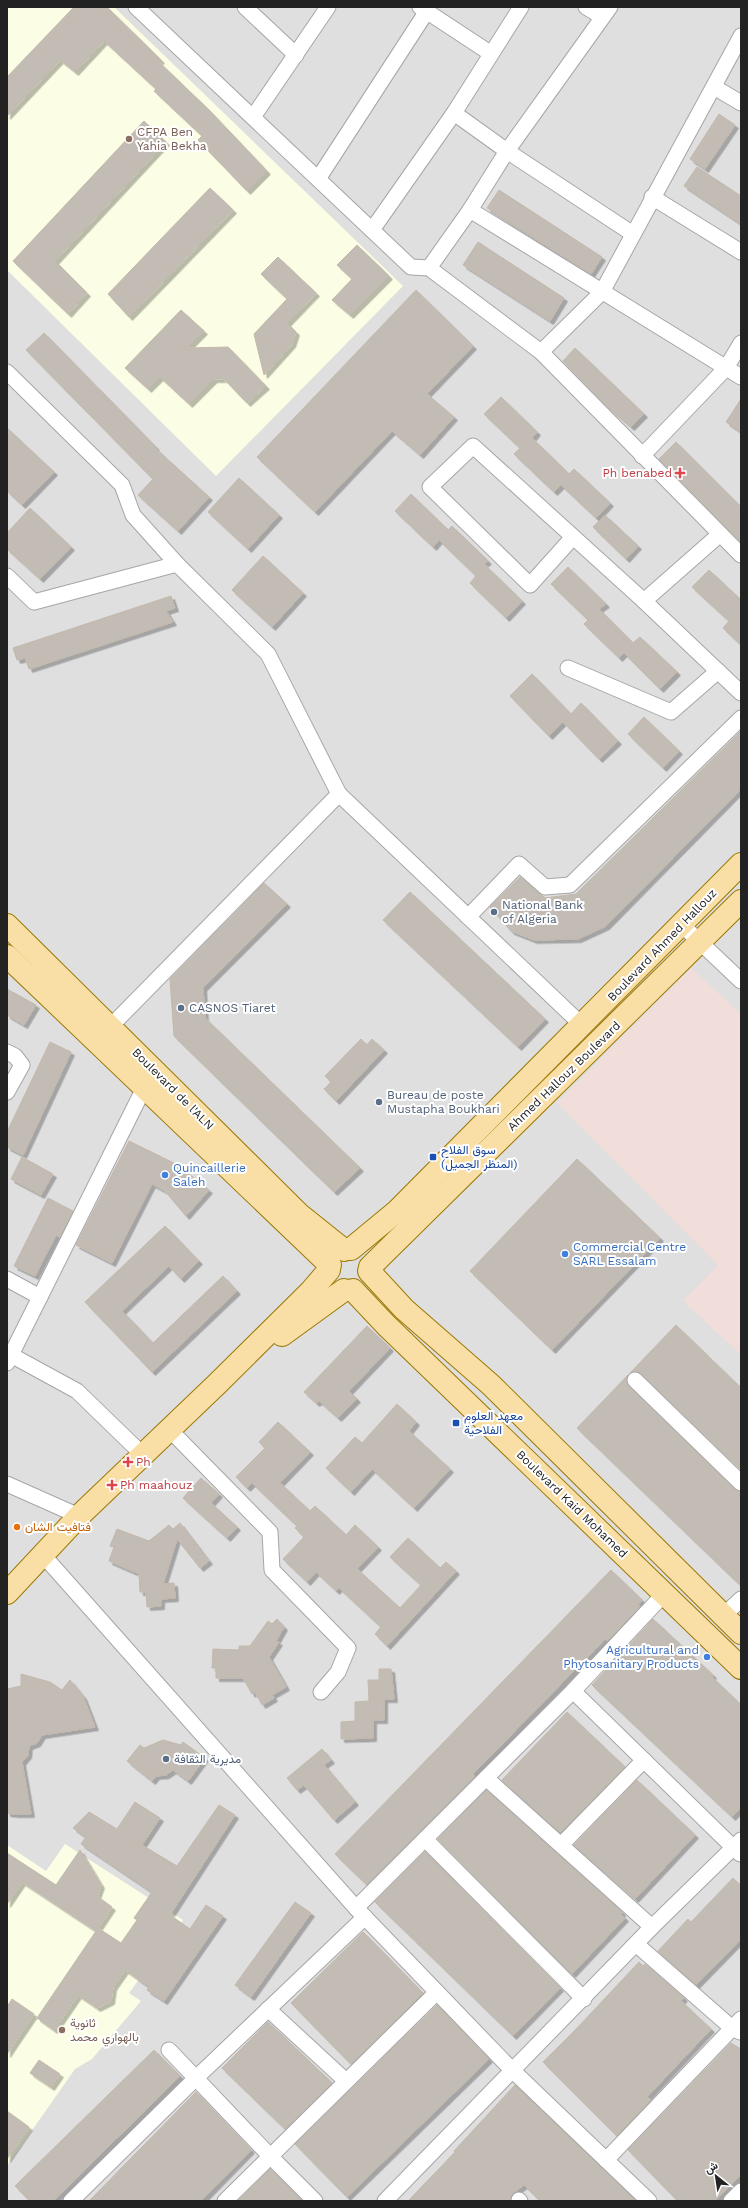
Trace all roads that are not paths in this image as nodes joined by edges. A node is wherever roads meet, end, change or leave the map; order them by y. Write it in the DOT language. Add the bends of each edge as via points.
graph roads {
  1 [pos="136,7"];
  2 [pos="245,7"];
  3 [pos="328,7"];
  4 [pos="521,7"];
  5 [pos="586,7"];
  6 [pos="424,9"];
  7 [pos="605,12"];
  8 [pos="741,36"];
  9 [pos="490,53"];
  10 [pos="296,55"];
  11 [pos="714,87"];
  12 [pos="741,103"];
  13 [pos="454,112"];
  14 [pos="253,117"];
  15 [pos="507,151"];
  16 [pos="318,179"];
  17 [pos="652,197"];
  18 [pos="470,210"];
  19 [pos="372,230"];
  20 [pos="632,234"];
  21 [pos="741,252"];
  22 [pos="429,268"];
  23 [pos="602,292"];
  24 [pos="741,343"];
  25 [pos="541,352"];
  26 [pos="726,368"];
  27 [pos="7,372"];
  28 [pos="741,377"];
  29 [pos="642,456"];
  30 [pos="719,535"];
  31 [pos="573,537"];
  32 [pos="741,555"];
  33 [pos="177,564"];
  34 [pos="7,576"];
  35 [pos="644,601"];
  36 [pos="568,668"];
  37 [pos="718,671"];
  38 [pos="741,693"];
  39 [pos="741,718"];
  40 [pos="339,794"];
  41 [pos="741,864"];
  42 [pos="741,901"];
  43 [pos="468,917"];
  44 [pos="7,925"];
  45 [pos="682,925"];
  46 [pos="701,943"];
  47 [pos="7,956"];
  48 [pos="741,981"];
  49 [pos="110,1026"];
  50 [pos="583,1026"];
  51 [pos="7,1052"];
  52 [pos="144,1088"];
  53 [pos="7,1092"];
  54 [pos="300,1238"];
  55 [pos="338,1259"];
  56 [pos="369,1269"];
  57 [pos="7,1279"];
  58 [pos="348,1290"];
  59 [pos="311,1291"];
  60 [pos="40,1297"];
  61 [pos="9,1359"];
  62 [pos="635,1380"];
  63 [pos="216,1385"];
  64 [pos="169,1430"];
  65 [pos="143,1455"];
  66 [pos="7,1484"];
  67 [pos="741,1484"];
  68 [pos="79,1516"];
  69 [pos="43,1555"];
  70 [pos="7,1593"];
  71 [pos="665,1593"];
  72 [pos="741,1599"];
  73 [pos="723,1616"];
  74 [pos="741,1633"];
  75 [pos="741,1668"];
  76 [pos="573,1691"];
  77 [pos="321,1692"];
  78 [pos="644,1760"];
  79 [pos="486,1778"];
  80 [pos="425,1839"];
  81 [pos="561,1845"];
  82 [pos="739,1847"];
  83 [pos="360,1912"];
  84 [pos="652,1927"];
  85 [pos="636,1944"];
  86 [pos="437,1992"];
  87 [pos="584,1999"];
  88 [pos="268,2009"];
  89 [pos="738,2026"];
  90 [pos="169,2050"];
  91 [pos="513,2071"];
  92 [pos="196,2078"];
  93 [pos="346,2081"];
  94 [pos="270,2156"];
  95 [pos="606,2160"];
  96 [pos="741,2191"];
  97 [pos="71,2201"];
  98 [pos="225,2201"];
  99 [pos="315,2201"];
  100 [pos="385,2201"];
  101 [pos="649,2201"];
  102 [pos="731,2201"];
  1 -- 14 [label="street"];
  2 -- 10 [label="street"];
  3 -- 10 [label="street"];
  4 -- 9 [label="street"];
  5 -- 7 [label="street"];
  6 -- 9 [label="street"];
  6 -- 16 [label="street"];
  7 -- 15 [label="street"];
  8 -- 11 [label="street"];
  9 -- 13 [label="street"];
  10 -- 14 [label="street"];
  11 -- 12 [label="street"];
  11 -- 17 [label="street"];
  13 -- 15 [label="street"];
  13 -- 19 [label="street"];
  14 -- 16 [label="street"];
  15 -- 18 [label="street"];
  15 -- 20 [label="street"];
  16 -- 19 [label="street"];
  17 -- 20 [label="street"];
  17 -- 21 [label="street"];
  18 -- 22 [label="street"];
  18 -- 23 [label="street"];
  19 -- 22 [label="street" via="411,266"];
  20 -- 23 [label="street"];
  22 -- 25 [label="street"];
  23 -- 25 [label="street"];
  23 -- 26 [label="street"];
  24 -- 26 [label="street"];
  25 -- 29 [label="street"];
  26 -- 28 [label="street"];
  26 -- 29 [label="street"];
  27 -- 33 [label="street" via="122,485 133,515"];
  29 -- 30 [label="street"];
  30 -- 32 [label="street"];
  30 -- 35 [label="street"];
  31 -- 31 [label="street" via="473,446 430,487 530,585"];
  31 -- 35 [label="street"];
  33 -- 34 [label="street" via="34,602"];
  33 -- 40 [label="street" via="268,654"];
  35 -- 37 [label="street"];
  36 -- 37 [label="street" via="671,712"];
  37 -- 38 [label="street"];
  39 -- 43 [label="street" via="570,885 545,887 519,864"];
  40 -- 43 [label="street"];
  40 -- 49 [label="street"];
  41 -- 45 [label="main road, Boulevard Ahmed Hallouz"];
  42 -- 46 [label="main road, Ahmed Hallouz Boulevard"];
  43 -- 50 [label="street"];
  44 -- 49 [label="main road, Boulevard de l'ALN"];
  45 -- 46 [label="street"];
  45 -- 50 [label="main road, Boulevard Ahmed Hallouz"];
  46 -- 48 [label="street"];
  46 -- 56 [label="main road, Ahmed Hallouz Boulevard"];
  47 -- 52 [label="main road, Boulevard de l'ALN"];
  49 -- 55 [label="main road, Boulevard de l'ALN" via="299,1214"];
  50 -- 55 [label="main road, Ahmed Hallouz Boulevard" via="397,1211"];
  51 -- 53 [label="street" via="15,1056 22,1065"];
  52 -- 54 [label="main road, Boulevard de l'ALN"];
  52 -- 60 [label="street"];
  54 -- 55 [label="main road, Boulevard de l'ALN"];
  54 -- 59 [label="main road" via="310,1264"];
  55 -- 56 [label="main road" via="361,1253 368,1262"];
  55 -- 58 [label="main road" via="331,1280 334,1285"];
  55 -- 59 [label="main road, Ahmed Hallouz Boulevard"];
  56 -- 58 [label="main road" via="362,1285"];
  56 -- 73 [label="main road" via="404,1309 491,1385"];
  57 -- 60 [label="street"];
  58 -- 63 [label="main road"];
  58 -- 71 [label="main road, Boulevard Kaid Mohamed"];
  59 -- 63 [label="main road, Ahmed Hallouz Boulevard"];
  60 -- 61 [label="street"];
  61 -- 65 [label="street" via="76,1391"];
  62 -- 67 [label="street"];
  63 -- 64 [label="main road"];
  64 -- 65 [label="main road"];
  64 -- 77 [label="street" via="270,1532 272,1570 348,1648 338,1672"];
  65 -- 68 [label="main road"];
  66 -- 68 [label="street"];
  68 -- 69 [label="main road"];
  69 -- 70 [label="main road"];
  69 -- 83 [label="street"];
  71 -- 75 [label="main road, Boulevard Kaid Mohamed"];
  71 -- 76 [label="street"];
  72 -- 73 [label="street"];
  73 -- 74 [label="main road"];
  76 -- 78 [label="street"];
  76 -- 79 [label="street"];
  78 -- 81 [label="street"];
  78 -- 82 [label="street"];
  79 -- 80 [label="street"];
  79 -- 81 [label="street"];
  80 -- 83 [label="street"];
  80 -- 87 [label="street"];
  81 -- 84 [label="street"];
  82 -- 84 [label="street"];
  83 -- 86 [label="street"];
  83 -- 88 [label="street"];
  84 -- 85 [label="street"];
  85 -- 87 [label="street"];
  85 -- 89 [label="street"];
  86 -- 91 [label="street"];
  86 -- 93 [label="street"];
  87 -- 91 [label="street"];
  88 -- 92 [label="street"];
  88 -- 93 [label="street"];
  89 -- 95 [label="street"];
  90 -- 92 [label="street"];
  91 -- 95 [label="street"];
  91 -- 100 [label="street"];
  92 -- 94 [label="street"];
  92 -- 97 [label="street"];
  93 -- 94 [label="street"];
  94 -- 98 [label="street"];
  94 -- 99 [label="street"];
  95 -- 101 [label="street"];
  96 -- 102 [label="street"];
}
